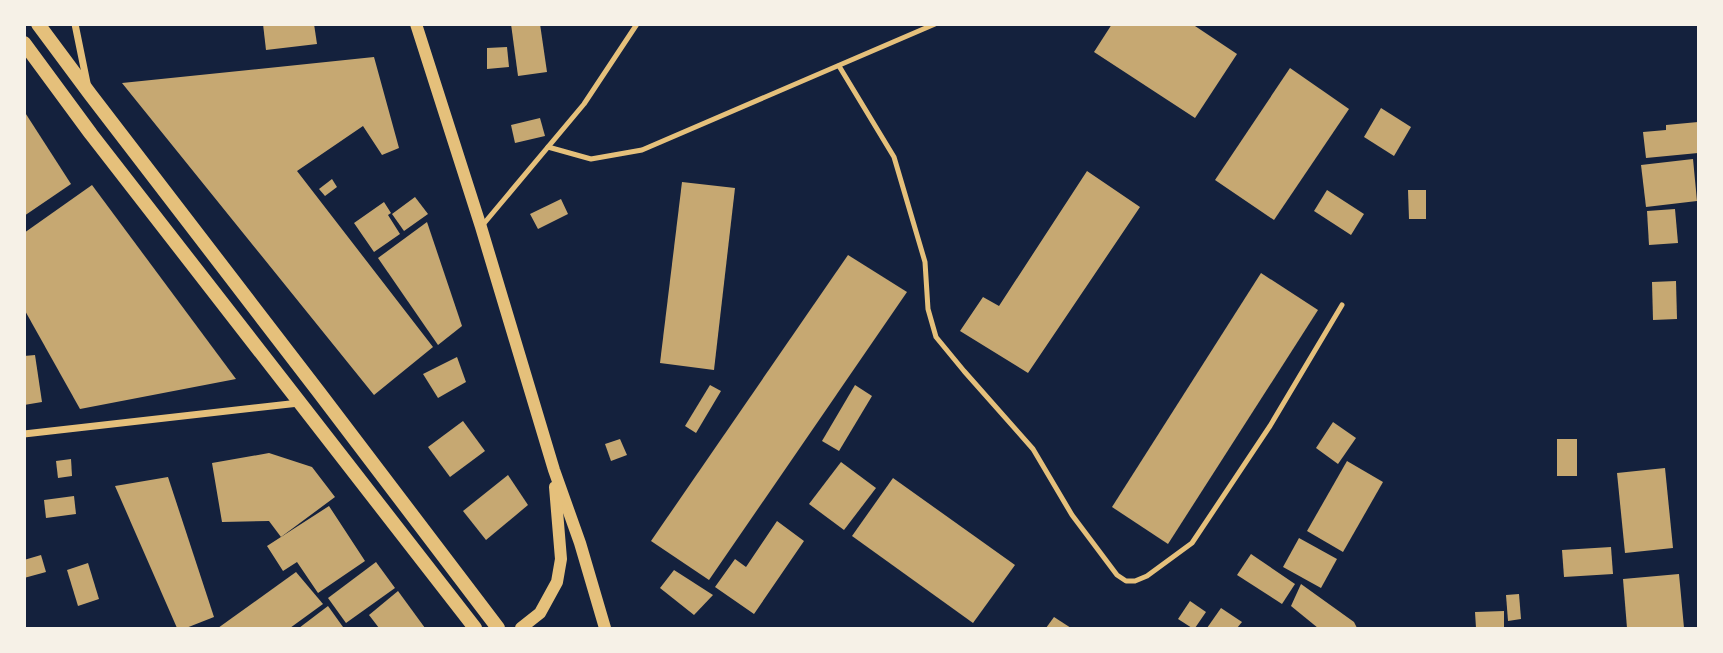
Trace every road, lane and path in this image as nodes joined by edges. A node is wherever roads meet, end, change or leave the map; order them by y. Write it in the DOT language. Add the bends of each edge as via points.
graph roads {
  1 [pos="38,24"];
  2 [pos="75,24"];
  3 [pos="416,24"];
  4 [pos="637,24"];
  5 [pos="935,24"];
  6 [pos="24,43"];
  7 [pos="839,66"];
  8 [pos="90,94"];
  9 [pos="548,147"];
  10 [pos="481,227"];
  11 [pos="1342,305"];
  12 [pos="300,403"];
  13 [pos="24,434"];
  14 [pos="554,470"];
  15 [pos="475,628"];
  16 [pos="498,628"];
  17 [pos="521,628"];
  18 [pos="605,628"];
  1 -- 8 [label="main road"];
  2 -- 8 [label="street"];
  3 -- 10 [label="street"];
  4 -- 9 [label="lane" via="584,104"];
  5 -- 7 [label="lane"];
  6 -- 12 [label="main road"];
  7 -- 9 [label="lane" via="642,150 591,159"];
  7 -- 11 [label="lane" via="894,157 925,262 928,309 936,337 1033,449 1072,515 1126,581 1147,576 1192,543 1270,426"];
  8 -- 16 [label="main road"];
  9 -- 10 [label="lane"];
  10 -- 14 [label="street"];
  12 -- 13 [label="street"];
  12 -- 15 [label="main road"];
  14 -- 17 [label="street" via="561,559 557,582 540,613"];
  14 -- 18 [label="street"];
}
